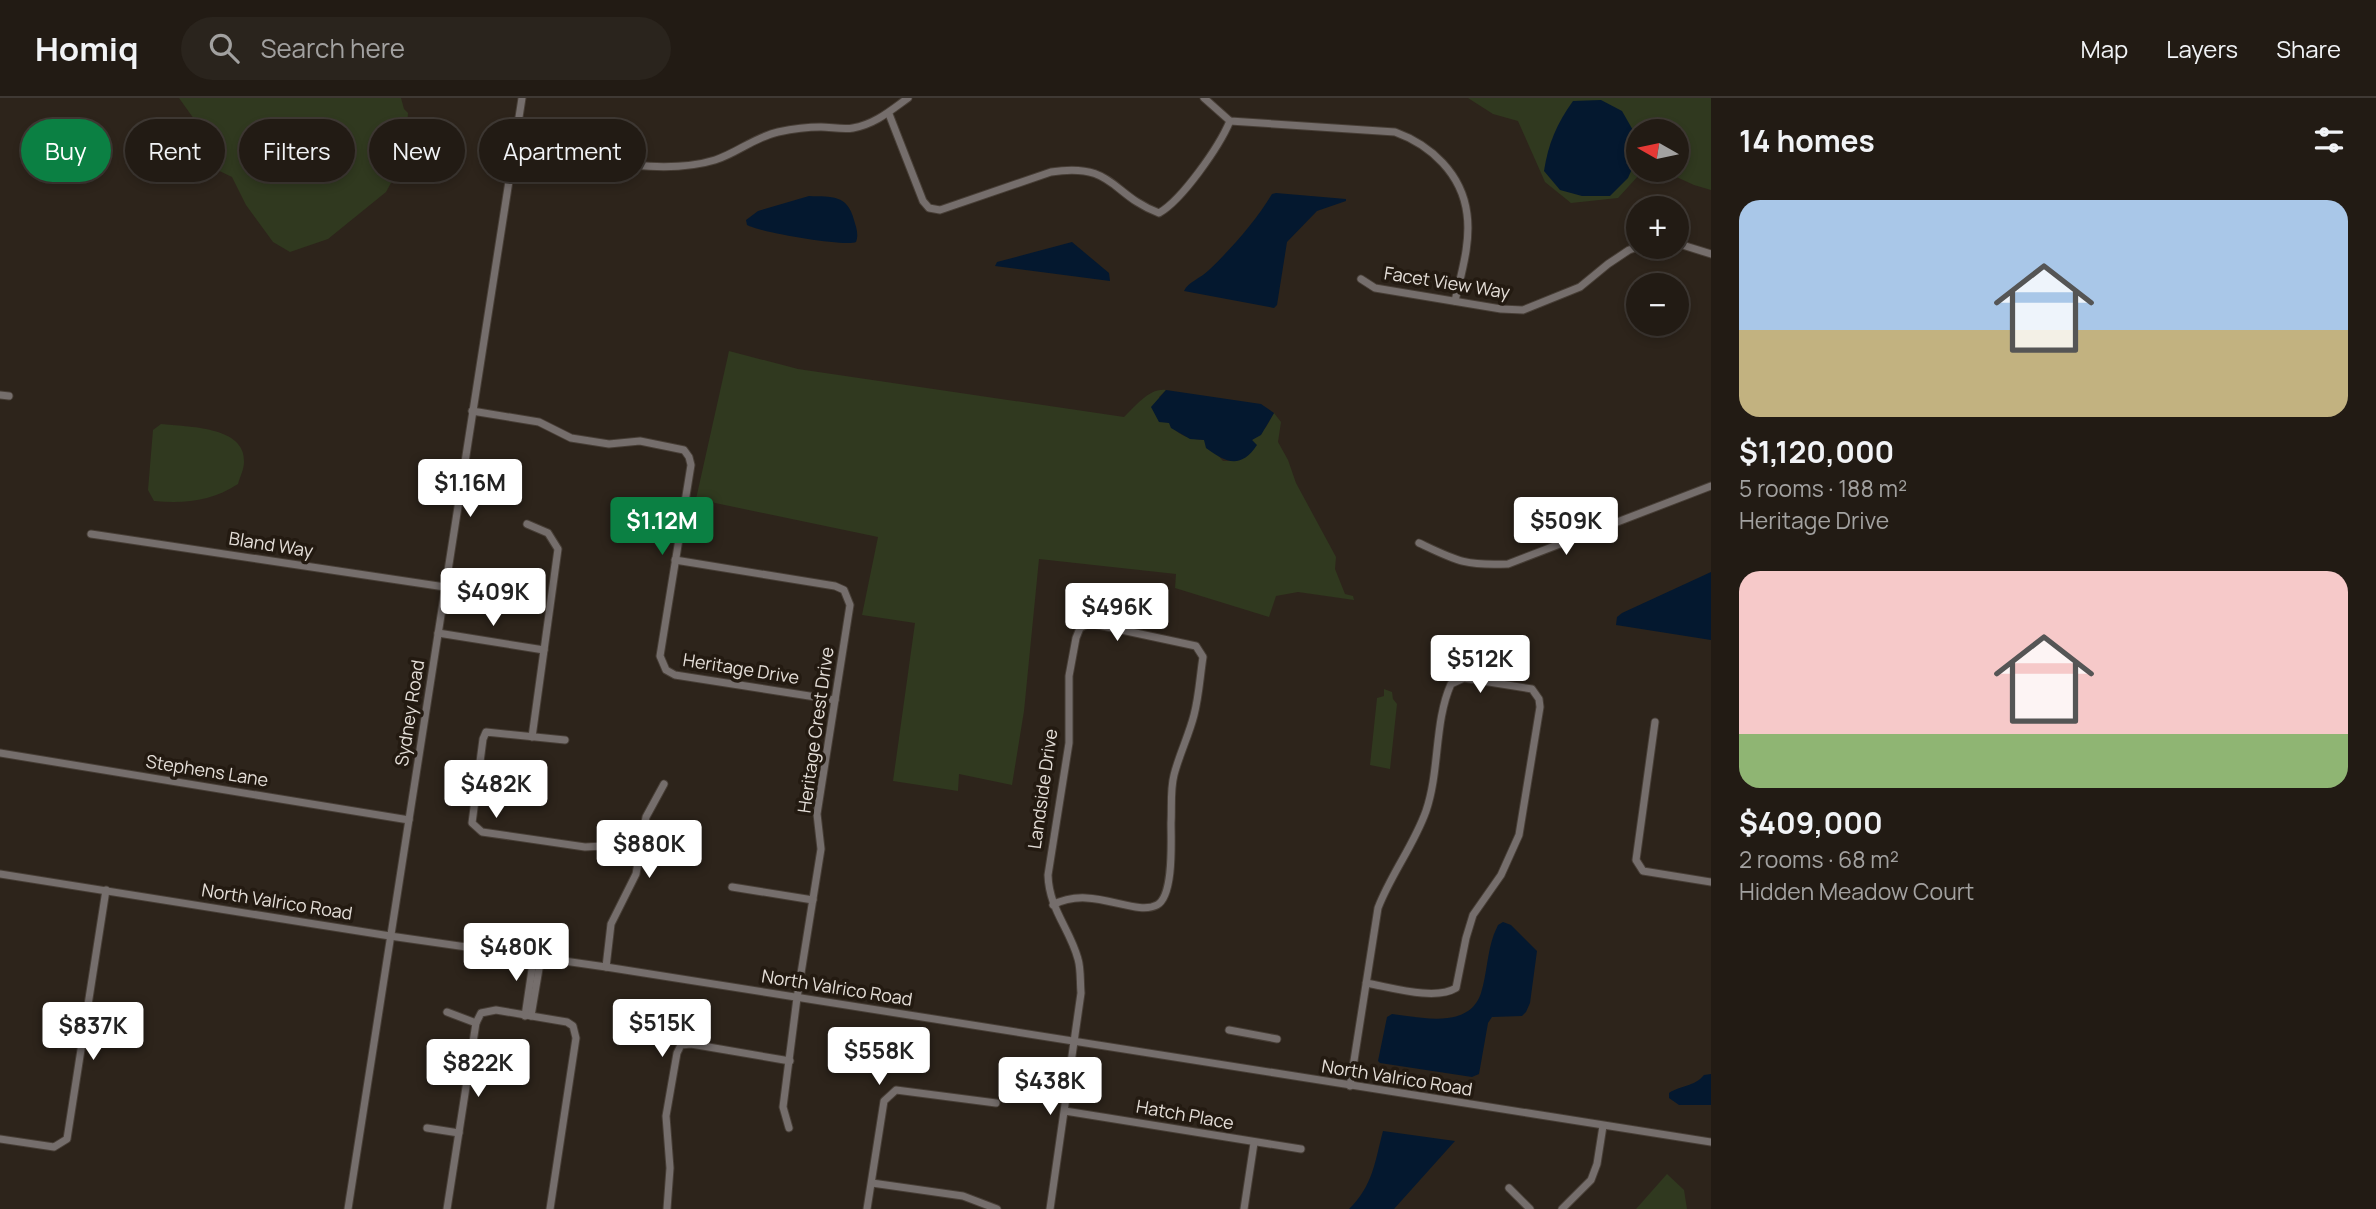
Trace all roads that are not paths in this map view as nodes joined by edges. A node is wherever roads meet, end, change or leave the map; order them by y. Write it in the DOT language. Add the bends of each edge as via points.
graph roads {
  1 [pos="522,98"];
  2 [pos="908,98"];
  3 [pos="1205,98"];
  4 [pos="889,114"];
  5 [pos="518,119"];
  6 [pos="1230,121"];
  7 [pos="646,166"];
  8 [pos="508,182"];
  9 [pos="1689,247"];
  10 [pos="1626,252"];
  11 [pos="1711,254"];
  12 [pos="1362,279"];
  13 [pos="1455,301"];
  14 [pos="0,395"];
  15 [pos="9,396"];
  16 [pos="472,411"];
  17 [pos="1711,486"];
  18 [pos="527,524"];
  19 [pos="92,534"];
  20 [pos="1419,543"];
  21 [pos="676,560"];
  22 [pos="445,587"];
  23 [pos="438,633"];
  24 [pos="544,650"];
  25 [pos="835,700"];
  26 [pos="1655,722"];
  27 [pos="531,737"];
  28 [pos="565,740"];
  29 [pos="0,753"];
  30 [pos="664,784"];
  31 [pos="410,820"];
  32 [pos="640,852"];
  33 [pos="0,874"];
  34 [pos="1711,882"];
  35 [pos="732,887"];
  36 [pos="106,890"];
  37 [pos="813,900"];
  38 [pos="1054,905"];
  39 [pos="390,936"];
  40 [pos="538,956"];
  41 [pos="606,967"];
  42 [pos="1366,984"];
  43 [pos="797,998"];
  44 [pos="447,1012"];
  45 [pos="528,1016"];
  46 [pos="476,1023"];
  47 [pos="1229,1030"];
  48 [pos="1277,1039"];
  49 [pos="1076,1041"];
  50 [pos="790,1061"];
  51 [pos="1350,1086"];
  52 [pos="996,1103"];
  53 [pos="1065,1111"];
  54 [pos="1603,1126"];
  55 [pos="427,1128"];
  56 [pos="789,1128"];
  57 [pos="459,1133"];
  58 [pos="0,1139"];
  59 [pos="1254,1143"];
  60 [pos="1711,1143"];
  61 [pos="1301,1149"];
  62 [pos="872,1183"];
  63 [pos="1509,1188"];
  64 [pos="348,1209"];
  65 [pos="447,1209"];
  66 [pos="550,1209"];
  67 [pos="667,1209"];
  68 [pos="867,1209"];
  69 [pos="997,1209"];
  70 [pos="1050,1209"];
  71 [pos="1244,1209"];
  72 [pos="1530,1209"];
  73 [pos="1562,1209"];
  1 -- 5 [label="street, Sydney Road"];
  2 -- 4 [label="street"];
  3 -- 6 [label="street"];
  4 -- 6 [label="street" via="923,201 940,210 1070,169 1090,170 1111,180 1158,214 1170,207"];
  4 -- 7 [label="street" via="850,129 778,132 716,160"];
  6 -- 13 [label="street" via="1395,132 1436,154 1455,179 1468,216"];
  8 -- 16 [label="street, Sydney Road"];
  9 -- 11 [label="street"];
  10 -- 13 [label="street, Facet View Way" via="1580,287 1523,310"];
  12 -- 13 [label="street, Facet View Way" via="1375,288"];
  14 -- 15 [label="street"];
  16 -- 21 [label="street, Heritage Drive" via="539,422 571,438 610,444 640,441 684,450 691,465"];
  16 -- 22 [label="street, Sydney Road"];
  17 -- 20 [label="street" via="1508,564 1457,562"];
  18 -- 24 [label="street" via="548,533 558,549"];
  19 -- 22 [label="street, Bland Way"];
  21 -- 25 [label="street, Heritage Crest Drive" via="844,590 850,605"];
  21 -- 25 [label="street, Heritage Drive" via="660,656 666,670"];
  22 -- 23 [label="street, Sydney Road"];
  23 -- 24 [label="street"];
  23 -- 31 [label="street, Sydney Road"];
  24 -- 27 [label="street"];
  25 -- 37 [label="street, Heritage Crest Drive" via="817,814 821,849"];
  26 -- 34 [label="street" via="1636,860 1643,871"];
  27 -- 28 [label="street"];
  27 -- 32 [label="street" via="486,732 472,823 482,832"];
  29 -- 31 [label="street, Stephens Lane"];
  30 -- 32 [label="street" via="646,817"];
  31 -- 39 [label="street, Sydney Road"];
  32 -- 41 [label="street" via="636,874 611,924"];
  33 -- 36 [label="street, North Valrico Road"];
  35 -- 37 [label="street"];
  36 -- 39 [label="street, North Valrico Road"];
  36 -- 58 [label="street" via="67,1139 54,1147"];
  37 -- 43 [label="street, Heritage Crest Drive"];
  38 -- 38 [label="street, Landside Drive" via="1048,876 1069,743 1069,676 1080,628 1089,623 1103,625 1196,646 1203,657 1194,714 1173,778 1170,875 1161,902 1155,907 1139,907 1089,897"];
  38 -- 49 [label="street, Landside Drive" via="1079,960"];
  39 -- 40 [label="street, North Valrico Road"];
  39 -- 64 [label="street, Sydney Road"];
  40 -- 41 [label="street, North Valrico Road"];
  40 -- 45 [label="street"];
  41 -- 43 [label="street, North Valrico Road"];
  42 -- 42 [label="street" via="1378,908 1426,811 1451,684 1464,678 1532,689 1540,707 1519,835 1501,876 1473,915 1456,988 1436,995"];
  42 -- 51 [label="street"];
  43 -- 49 [label="street, North Valrico Road"];
  43 -- 50 [label="street, Heritage Crest Drive"];
  44 -- 46 [label="street"];
  45 -- 46 [label="street" via="496,1010 481,1013"];
  45 -- 66 [label="street" via="567,1022 576,1038"];
  46 -- 57 [label="street"];
  47 -- 48 [label="street"];
  49 -- 51 [label="street, North Valrico Road"];
  49 -- 53 [label="street, Landside Drive"];
  50 -- 56 [label="street, Heritage Crest Drive" via="783,1107"];
  50 -- 67 [label="street" via="681,1045 666,1116"];
  51 -- 54 [label="street, North Valrico Road"];
  52 -- 62 [label="street" via="896,1090 884,1101"];
  53 -- 59 [label="street, Hatch Place"];
  53 -- 70 [label="street, Landside Drive"];
  54 -- 60 [label="street, North Valrico Road"];
  54 -- 73 [label="street" via="1591,1180"];
  55 -- 57 [label="street"];
  57 -- 65 [label="street"];
  59 -- 61 [label="street, Hatch Place"];
  59 -- 71 [label="street"];
  62 -- 68 [label="street"];
  62 -- 69 [label="street" via="963,1196"];
  63 -- 72 [label="street"];
}
